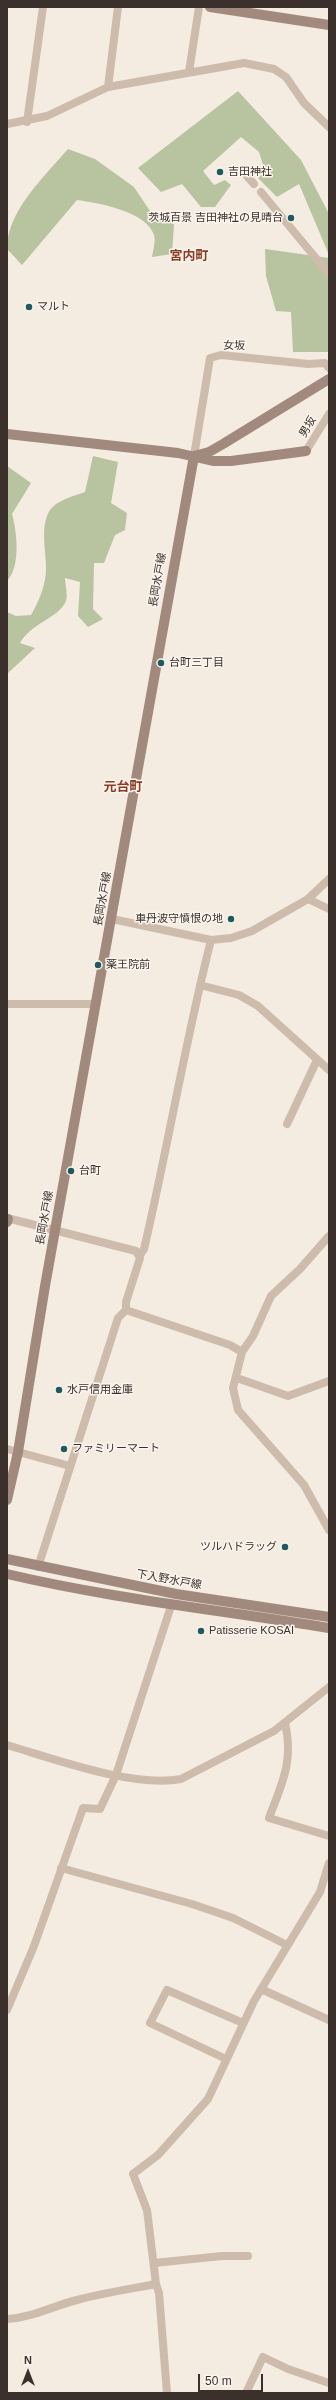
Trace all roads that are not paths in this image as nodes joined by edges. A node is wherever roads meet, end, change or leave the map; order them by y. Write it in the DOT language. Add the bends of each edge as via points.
graph roads {
  1 [pos="43,7"];
  2 [pos="118,7"];
  3 [pos="199,7"];
  4 [pos="210,7"];
  5 [pos="329,25"];
  6 [pos="189,72"];
  7 [pos="108,87"];
  8 [pos="27,122"];
  9 [pos="7,124"];
  10 [pos="329,127"];
  11 [pos="247,176"];
  12 [pos="254,184"];
  13 [pos="261,192"];
  14 [pos="329,274"];
  15 [pos="329,368"];
  16 [pos="329,379"];
  17 [pos="329,414"];
  18 [pos="7,434"];
  19 [pos="306,451"];
  20 [pos="194,456"];
  21 [pos="329,879"];
  22 [pos="308,899"];
  23 [pos="329,909"];
  24 [pos="112,919"];
  25 [pos="211,940"];
  26 [pos="200,985"];
  27 [pos="7,1004"];
  28 [pos="96,1004"];
  29 [pos="317,1060"];
  30 [pos="329,1070"];
  31 [pos="288,1124"];
  32 [pos="7,1220"];
  33 [pos="56,1230"];
  34 [pos="329,1236"];
  35 [pos="140,1255"];
  36 [pos="126,1310"];
  37 [pos="242,1352"];
  38 [pos="236,1378"];
  39 [pos="329,1381"];
  40 [pos="7,1450"];
  41 [pos="18,1452"];
  42 [pos="70,1466"];
  43 [pos="7,1500"];
  44 [pos="329,1530"];
  45 [pos="7,1559"];
  46 [pos="38,1567"];
  47 [pos="7,1574"];
  48 [pos="171,1606"];
  49 [pos="329,1617"];
  50 [pos="329,1628"];
  51 [pos="329,1687"];
  52 [pos="285,1723"];
  53 [pos="7,1745"];
  54 [pos="116,1775"];
  55 [pos="329,1836"];
  56 [pos="329,1863"];
  57 [pos="61,1868"];
  58 [pos="287,1945"];
  59 [pos="261,1989"];
  60 [pos="7,2010"];
  61 [pos="329,2020"];
  62 [pos="243,2023"];
  63 [pos="226,2059"];
  64 [pos="248,2256"];
  65 [pos="154,2263"];
  66 [pos="156,2284"];
  67 [pos="7,2319"];
  68 [pos="329,2383"];
  69 [pos="167,2393"];
  70 [pos="246,2393"];
  1 -- 8 [label="street"];
  2 -- 7 [label="street"];
  3 -- 6 [label="street"];
  4 -- 5 [label="main road"];
  6 -- 7 [label="street"];
  6 -- 10 [label="street" via="244,63 274,69 286,77 304,103"];
  7 -- 8 [label="street" via="76,104"];
  8 -- 9 [label="street"];
  11 -- 12 [label="street"];
  13 -- 14 [label="street"];
  15 -- 20 [label="street, 女坂" via="325,362 308,364 221,355 210,358"];
  16 -- 20 [label="main road" via="209,452"];
  17 -- 19 [label="street, 男坂"];
  18 -- 20 [label="main road"];
  19 -- 20 [label="main road" via="231,461 213,461"];
  20 -- 24 [label="main road, 長岡水戸線"];
  21 -- 22 [label="street"];
  22 -- 23 [label="street"];
  22 -- 25 [label="street" via="252,931 231,938"];
  24 -- 25 [label="street"];
  24 -- 28 [label="main road, 長岡水戸線"];
  25 -- 26 [label="street"];
  26 -- 29 [label="street" via="246,998 263,1010"];
  26 -- 35 [label="street" via="159,1188 144,1250"];
  27 -- 28 [label="street"];
  28 -- 33 [label="main road, 長岡水戸線"];
  29 -- 30 [label="street"];
  29 -- 31 [label="street"];
  32 -- 33 [label="street"];
  33 -- 35 [label="street" via="136,1251"];
  33 -- 41 [label="main road, 長岡水戸線"];
  34 -- 37 [label="street" via="300,1270 271,1296 253,1336"];
  35 -- 36 [label="street"];
  36 -- 37 [label="street" via="230,1345"];
  36 -- 42 [label="street" via="118,1318"];
  37 -- 38 [label="street"];
  38 -- 39 [label="street" via="288,1396"];
  38 -- 44 [label="street" via="233,1388 238,1410 304,1485"];
  40 -- 41 [label="street"];
  41 -- 42 [label="street"];
  41 -- 43 [label="main road, 長岡水戸線"];
  42 -- 46 [label="street"];
  45 -- 46 [label="main road, 下入野水戸線"];
  46 -- 49 [label="main road, 下入野水戸線" via="176,1594"];
  47 -- 48 [label="main road"];
  48 -- 50 [label="main road"];
  48 -- 54 [label="street"];
  51 -- 52 [label="street"];
  52 -- 54 [label="street" via="253,1743 181,1779 153,1782"];
  52 -- 55 [label="street" via="290,1742 290,1755 269,1818"];
  53 -- 54 [label="street"];
  54 -- 57 [label="street" via="100,1809 83,1808"];
  56 -- 58 [label="street" via="320,1892"];
  57 -- 58 [label="street" via="192,1904 233,1918"];
  57 -- 60 [label="street" via="34,1946"];
  58 -- 59 [label="street"];
  59 -- 61 [label="street"];
  59 -- 62 [label="street"];
  62 -- 63 [label="street"];
  62 -- 63 [label="street" via="167,1990 150,2023"];
  63 -- 65 [label="street" via="208,2099 158,2155 133,2174 147,2210"];
  64 -- 65 [label="street"];
  65 -- 66 [label="street"];
  66 -- 67 [label="street" via="99,2294 40,2314"];
  66 -- 69 [label="street" via="160,2293"];
  68 -- 70 [label="street" via="288,2369 263,2357"];
}
